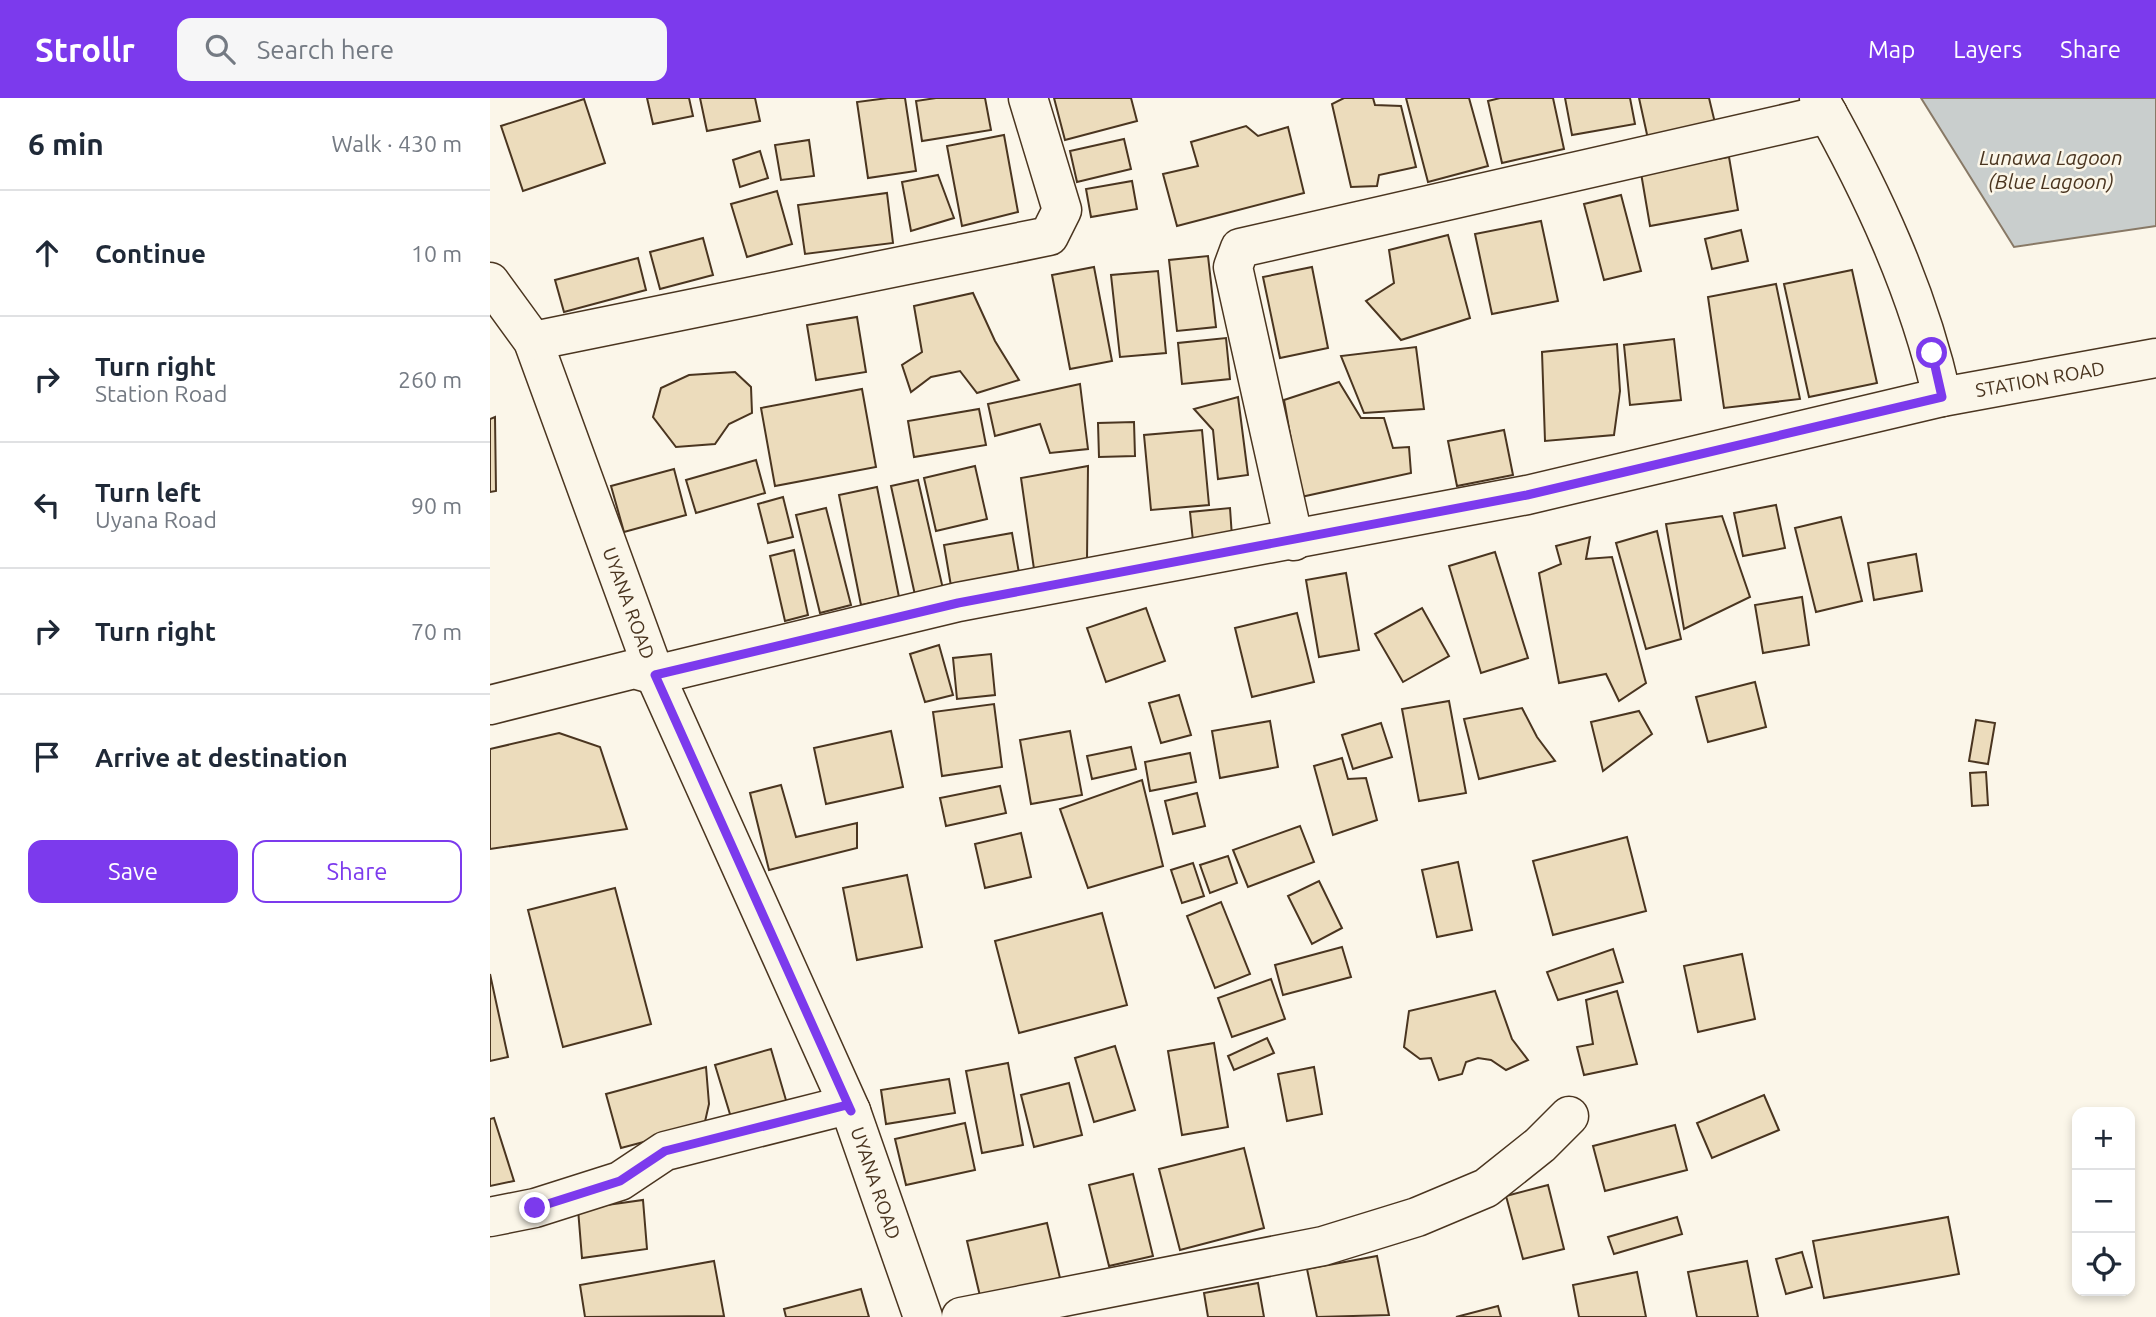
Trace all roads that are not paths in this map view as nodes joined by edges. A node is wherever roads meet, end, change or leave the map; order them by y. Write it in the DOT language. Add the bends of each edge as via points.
graph roads {
  1 [pos="1028,98"];
  2 [pos="1824,106"];
  3 [pos="490,282"];
  4 [pos="533,341"];
  5 [pos="2156,358"];
  6 [pos="1942,397"];
  7 [pos="1294,541"];
  8 [pos="655,675"];
  9 [pos="490,705"];
  10 [pos="851,1111"];
  11 [pos="1569,1116"];
  12 [pos="490,1217"];
  13 [pos="923,1317"];
  14 [pos="961,1317"];
  1 -- 4 [label="street" via="1062,210 1049,236"];
  2 -- 6 [label="street" via="1907,278"];
  2 -- 7 [label="street" via="1240,248 1233,267"];
  3 -- 4 [label="street, UYANA ROAD"];
  4 -- 8 [label="street, UYANA ROAD"];
  5 -- 6 [label="street, STATION ROAD"];
  6 -- 7 [label="street, STATION ROAD" via="1527,495"];
  7 -- 8 [label="street, STATION ROAD" via="958,603"];
  8 -- 9 [label="street, STATION ROAD" via="634,669"];
  8 -- 10 [label="street, UYANA ROAD"];
  10 -- 12 [label="street" via="847,1105 665,1151 620,1181"];
  10 -- 13 [label="street, UYANA ROAD"];
  11 -- 14 [label="street" via="1486,1188 1417,1217 1323,1247"];
}
